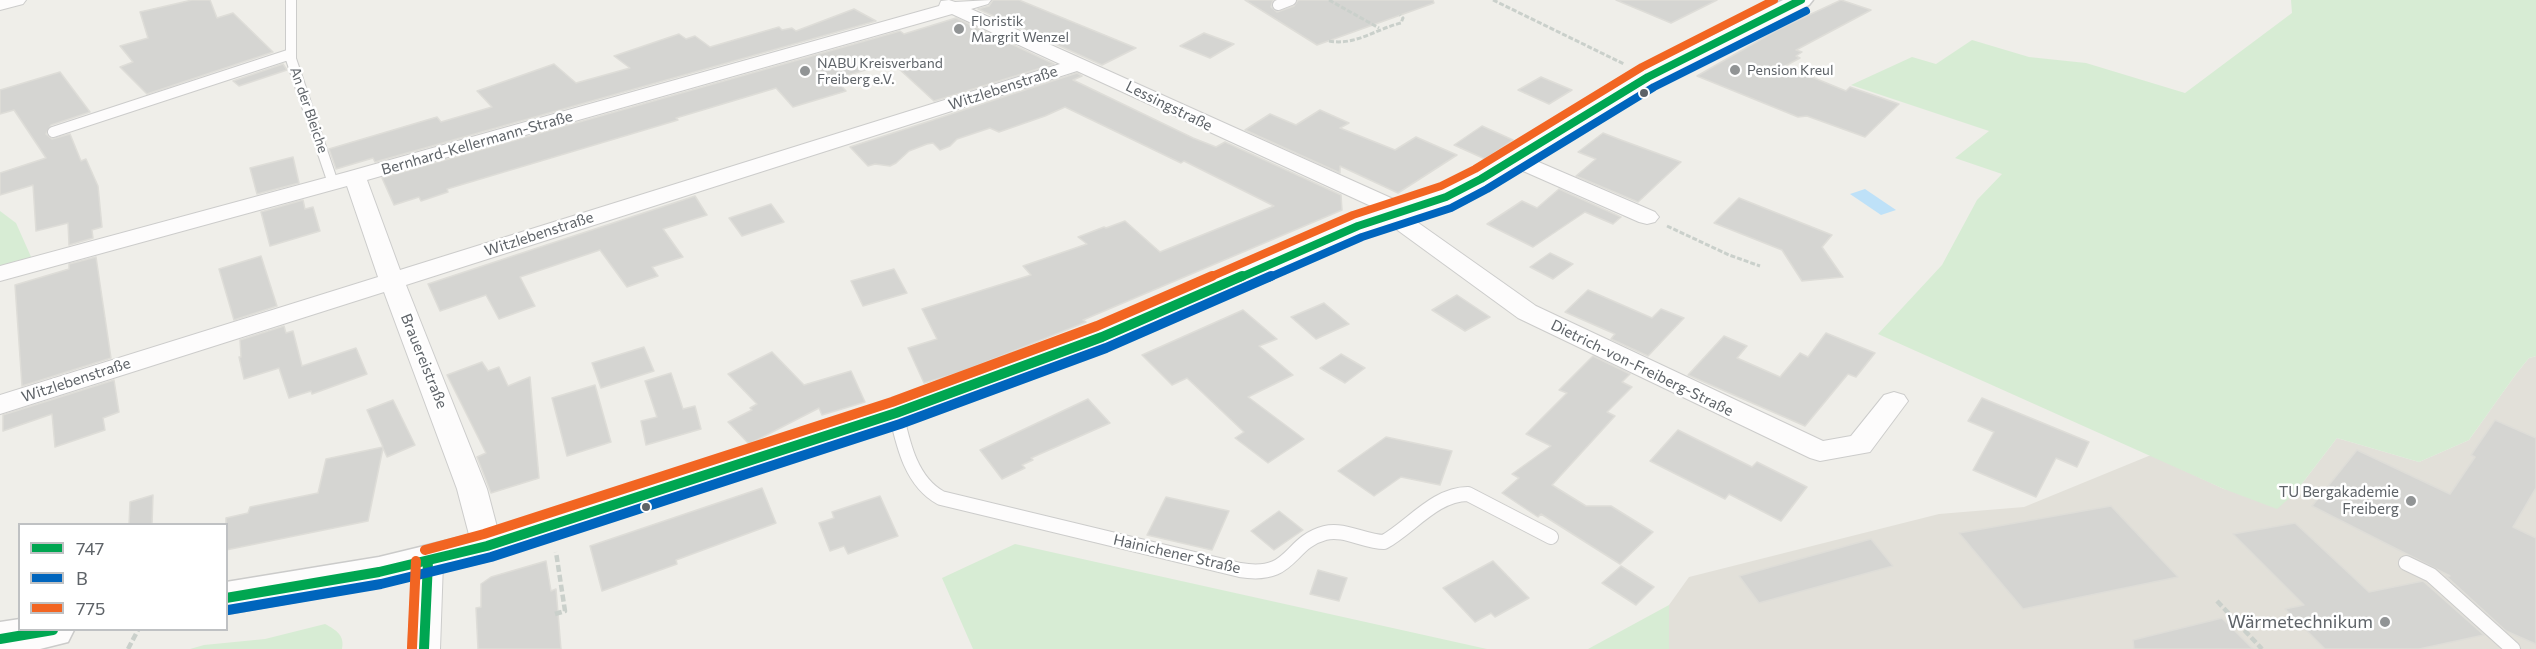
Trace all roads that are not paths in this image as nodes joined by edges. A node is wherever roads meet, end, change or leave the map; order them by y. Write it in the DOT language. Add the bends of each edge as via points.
graph roads {
  1 [pos="18,0"];
  2 [pos="291,0"];
  3 [pos="982,0"];
  4 [pos="1291,0"];
  5 [pos="1801,0"];
  6 [pos="944,4"];
  7 [pos="0,5"];
  8 [pos="1278,5"];
  9 [pos="291,54"];
  10 [pos="1079,64"];
  11 [pos="53,132"];
  12 [pos="1513,158"];
  13 [pos="344,180"];
  14 [pos="1398,214"];
  15 [pos="1647,217"];
  16 [pos="0,274"];
  17 [pos="392,281"];
  18 [pos="1894,401"];
  19 [pos="0,405"];
  20 [pos="896,413"];
  21 [pos="1551,537"];
  22 [pos="487,546"];
  23 [pos="428,562"];
  24 [pos="2406,563"];
  25 [pos="228,598"];
  26 [pos="47,631"];
  27 [pos="0,639"];
  28 [pos="424,649"];
  29 [pos="2513,649"];
  1 -- 7 [label="street"];
  2 -- 9 [label="lane, An der Bleiche"];
  3 -- 6 [label="street, Bernhard-Kellermann-Straße"];
  4 -- 8 [label="lane"];
  5 -- 12 [label="main road" via="1649,76"];
  6 -- 10 [label="street, Lessingstraße"];
  6 -- 13 [label="street, Bernhard-Kellermann-Straße"];
  9 -- 11 [label="lane"];
  9 -- 13 [label="lane, An der Bleiche"];
  10 -- 14 [label="street, Lessingstraße"];
  10 -- 17 [label="street, Witzlebenstraße"];
  12 -- 14 [label="main road" via="1481,180"];
  12 -- 15 [label="street"];
  13 -- 16 [label="street, Bernhard-Kellermann-Straße"];
  13 -- 17 [label="street, Brauereistraße"];
  14 -- 18 [label="street, Dietrich-von-Freiberg-Straße" via="1527,312 1820,451 1860,445"];
  14 -- 20 [label="main road" via="1297,251 1102,337"];
  17 -- 19 [label="street, Witzlebenstraße"];
  17 -- 22 [label="street, Brauereistraße" via="472,489"];
  20 -- 21 [label="lane, Hainichener Straße" via="918,475 937,496 1240,570 1270,570 1320,535 1331,532 1384,542 1456,493 1468,494"];
  20 -- 22 [label="main road"];
  22 -- 23 [label="main road"];
  23 -- 25 [label="main road"];
  23 -- 28 [label="street"];
  24 -- 29 [label="lane" via="2431,575"];
  26 -- 27 [label="main road"];
}
